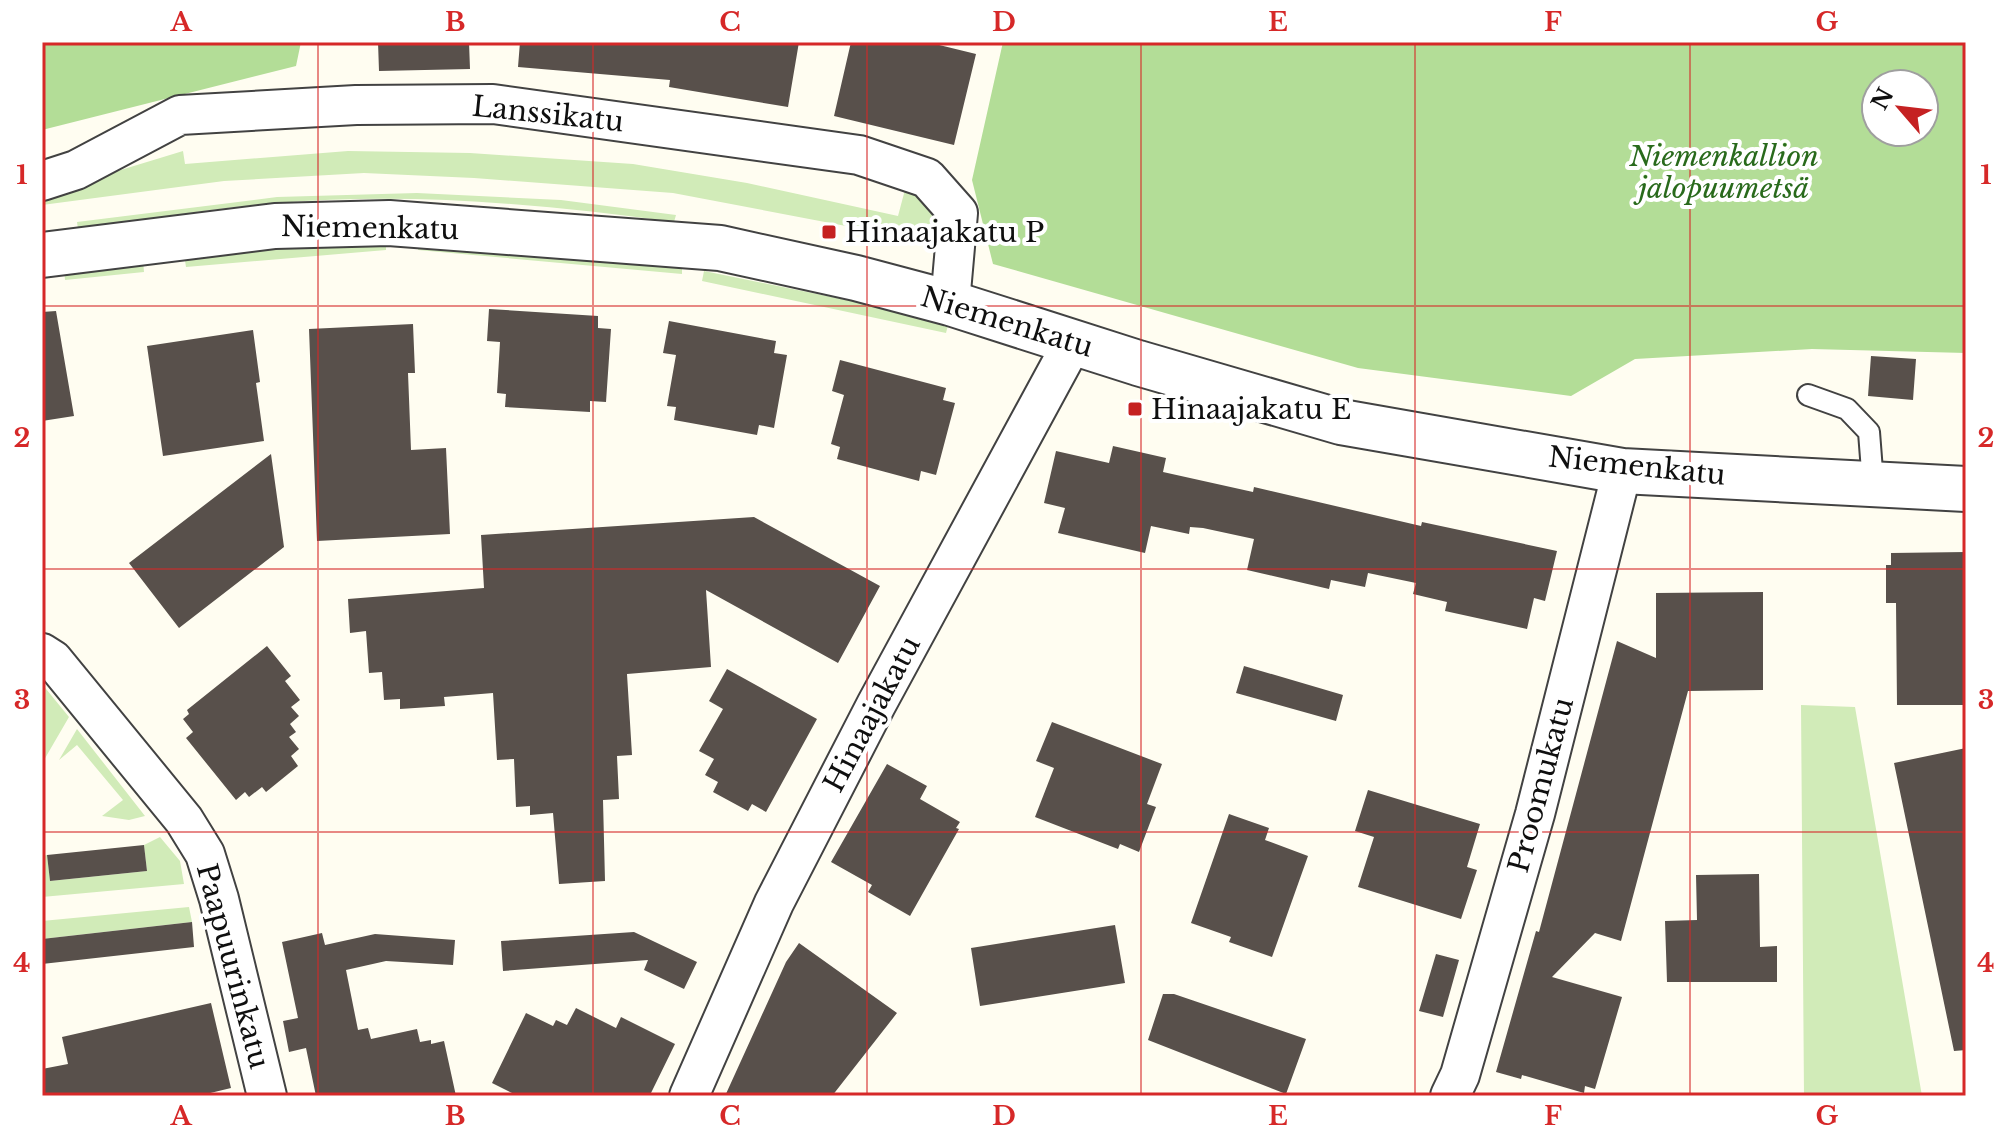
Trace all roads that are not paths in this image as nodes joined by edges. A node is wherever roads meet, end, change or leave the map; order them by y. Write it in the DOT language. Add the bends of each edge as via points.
graph roads {
  1 [pos="42,181"];
  2 [pos="42,255"];
  3 [pos="950,303"];
  4 [pos="1073,342"];
  5 [pos="1808,395"];
  6 [pos="1622,471"];
  7 [pos="1873,484"];
  8 [pos="1966,489"];
  9 [pos="42,653"];
  10 [pos="267,1096"];
  11 [pos="689,1096"];
  12 [pos="1450,1096"];
  1 -- 3 [label="street, Lanssikatu" via="76,170 180,115 493,104 859,155 927,178 958,213"];
  2 -- 3 [label="street, Niemenkatu" via="275,226 389,223 720,248"];
  3 -- 4 [label="street, Niemenkatu"];
  4 -- 6 [label="street, Niemenkatu" via="1341,422"];
  4 -- 11 [label="street, Hinaajakatu" via="781,889"];
  5 -- 7 [label="lane" via="1847,409 1869,432"];
  6 -- 7 [label="street, Niemenkatu"];
  6 -- 12 [label="street, Proomukatu" via="1535,814"];
  7 -- 8 [label="street, Niemenkatu"];
  9 -- 10 [label="street, Paapuurinkatu" via="184,820 205,854"];
}
